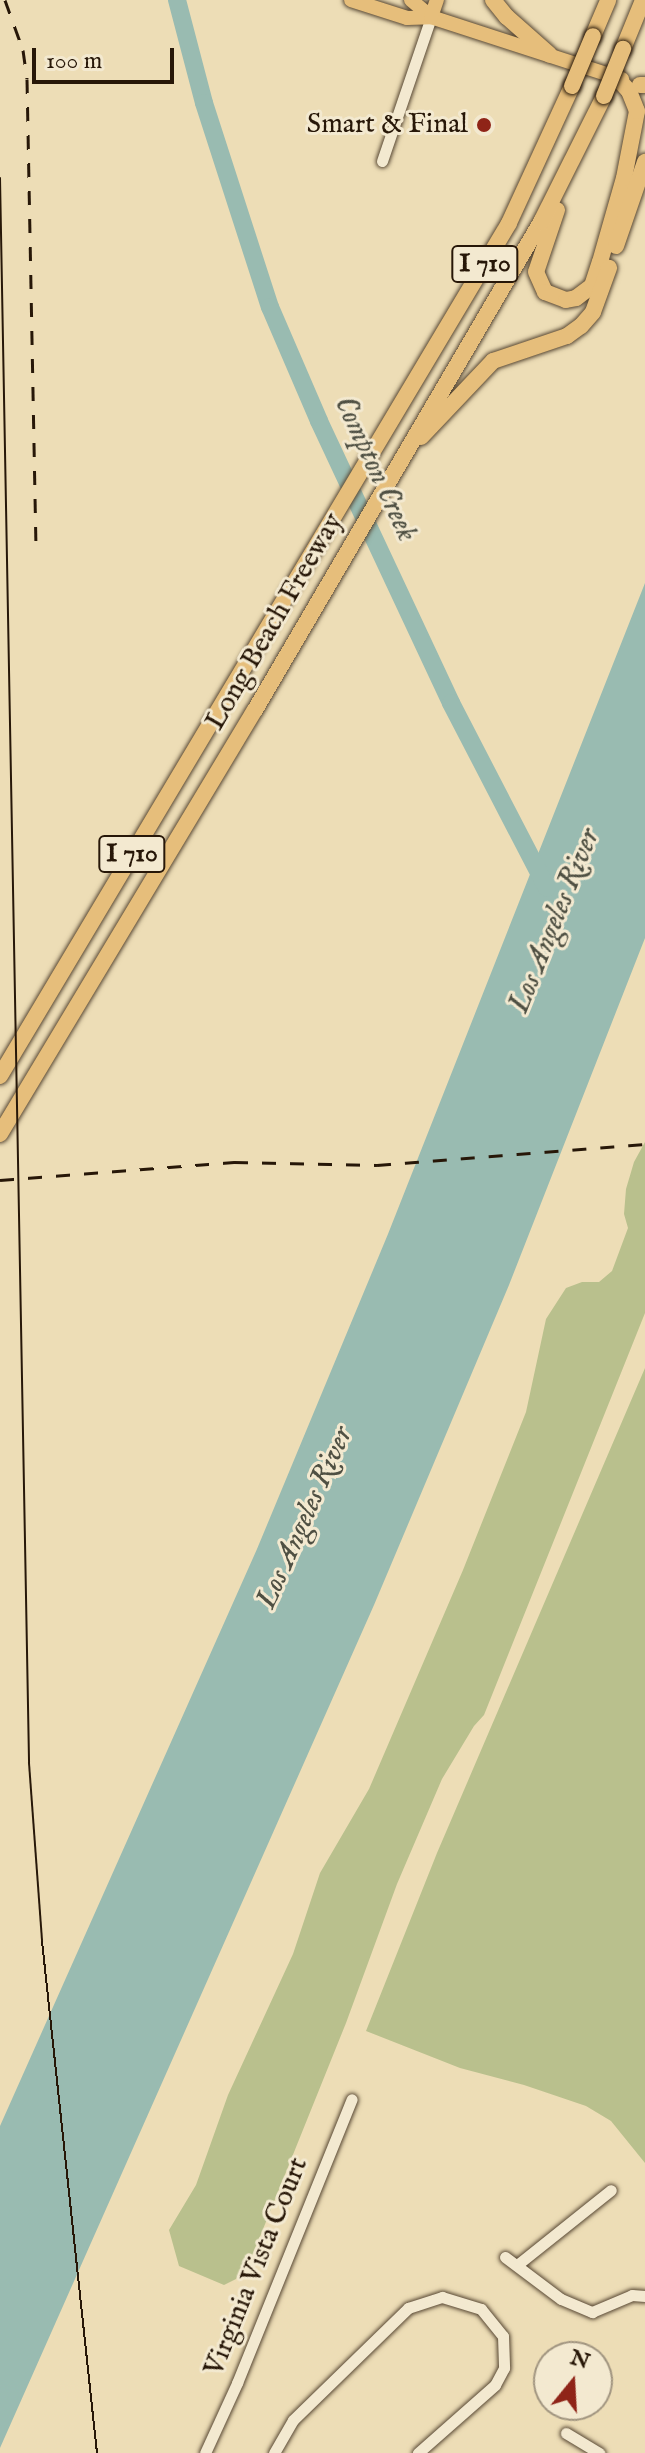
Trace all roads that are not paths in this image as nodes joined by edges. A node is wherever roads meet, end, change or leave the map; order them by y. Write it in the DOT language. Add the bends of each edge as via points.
graph roads {
  1 [pos="351,0"];
  2 [pos="411,0"];
  3 [pos="437,0"];
  4 [pos="493,0"];
  5 [pos="608,0"];
  6 [pos="643,0"];
  7 [pos="431,17"];
  8 [pos="550,55"];
  9 [pos="616,77"];
  10 [pos="644,86"];
  11 [pos="581,148"];
  12 [pos="382,161"];
  13 [pos="645,162"];
  14 [pos="401,458"];
  15 [pos="0,1076"];
  16 [pos="0,1134"];
  17 [pos="352,2099"];
  18 [pos="611,2190"];
  19 [pos="505,2257"];
  20 [pos="517,2265"];
  21 [pos="645,2296"];
  22 [pos="566,2433"];
  23 [pos="205,2453"];
  24 [pos="274,2453"];
  25 [pos="418,2453"];
  26 [pos="599,2453"];
  1 -- 7 [label="main road" via="407,18"];
  2 -- 7 [label="main road"];
  3 -- 7 [label="main road"];
  4 -- 8 [label="highway"];
  5 -- 15 [label="highway, Long Beach Freeway / I 710, bridge" via="509,223"];
  6 -- 11 [label="highway, Long Beach Freeway / I 710, bridge"];
  7 -- 8 [label="main road"];
  7 -- 12 [label="street"];
  8 -- 9 [label="main road"];
  9 -- 10 [label="main road"];
  9 -- 11 [label="highway" via="637,111 624,178 592,286 584,295 566,300 545,292 536,272"];
  11 -- 14 [label="highway, Long Beach Freeway / I 710"];
  13 -- 14 [label="highway" via="593,312 567,336 493,361"];
  14 -- 16 [label="highway, Long Beach Freeway / I 710"];
  17 -- 23 [label="street, Virginia Vista Court"];
  18 -- 20 [label="street"];
  19 -- 20 [label="street"];
  20 -- 21 [label="street" via="561,2299 592,2312 632,2295"];
  22 -- 26 [label="street"];
  24 -- 25 [label="street" via="293,2420 408,2308 442,2297 481,2309 503,2336 504,2368 495,2385"];
}
